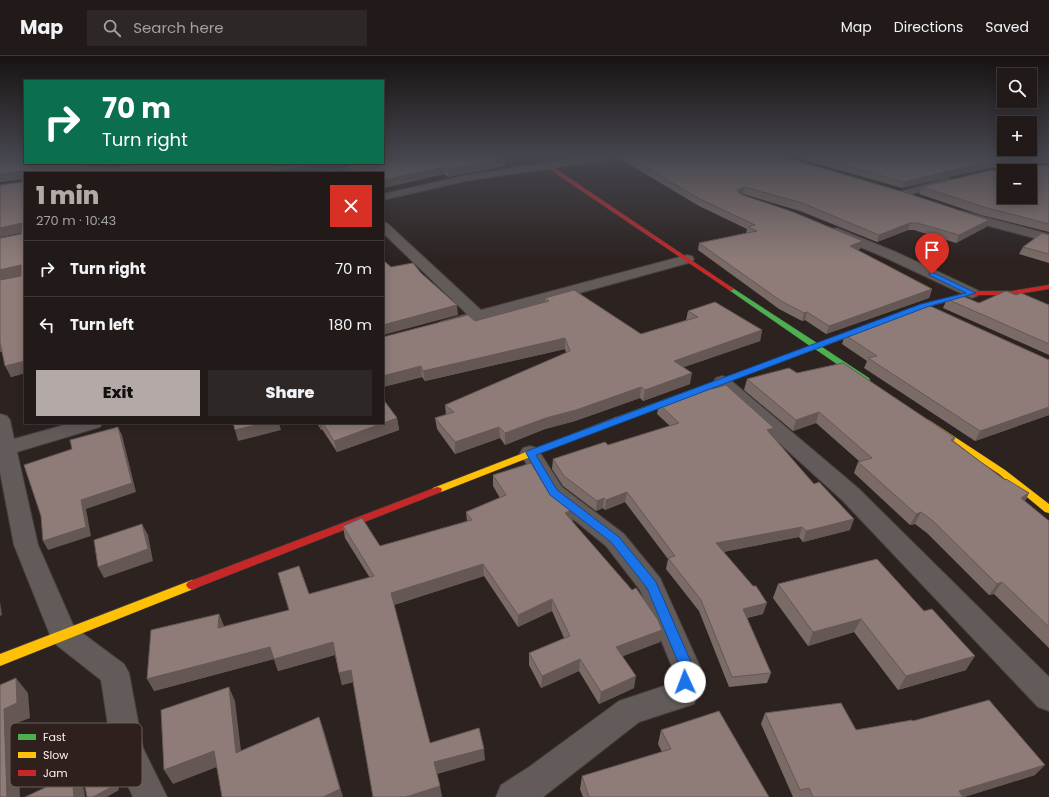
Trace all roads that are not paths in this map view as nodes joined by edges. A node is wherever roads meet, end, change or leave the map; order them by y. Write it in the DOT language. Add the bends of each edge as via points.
graph roads {
  1 [pos="411,191"];
  2 [pos="585,191"];
  3 [pos="908,191"];
  4 [pos="384,197"];
  5 [pos="921,201"];
  6 [pos="948,210"];
  7 [pos="384,227"];
  8 [pos="826,227"];
  9 [pos="1049,238"];
  10 [pos="687,259"];
  11 [pos="1049,287"];
  12 [pos="1012,292"];
  13 [pos="972,293"];
  14 [pos="1037,304"];
  15 [pos="924,306"];
  16 [pos="478,316"];
  17 [pos="945,316"];
  18 [pos="434,328"];
  19 [pos="817,347"];
  20 [pos="722,382"];
  21 [pos="877,387"];
  22 [pos="923,418"];
  23 [pos="0,420"];
  24 [pos="90,424"];
  25 [pos="6,448"];
  26 [pos="530,453"];
  27 [pos="1049,509"];
  28 [pos="64,635"];
  29 [pos="0,660"];
  30 [pos="1049,697"];
  31 [pos="123,723"];
  32 [pos="142,780"];
  33 [pos="150,797"];
  34 [pos="513,797"];
  1 -- 4 [label="street"];
  2 -- 10 [label="street"];
  3 -- 5 [label="street" via="898,193"];
  6 -- 9 [label="street"];
  7 -- 16 [label="street"];
  8 -- 13 [label="street"];
  10 -- 16 [label="street"];
  10 -- 19 [label="street"];
  11 -- 12 [label="street"];
  12 -- 13 [label="street"];
  12 -- 14 [label="street"];
  13 -- 15 [label="street"];
  15 -- 17 [label="street"];
  15 -- 19 [label="street"];
  16 -- 18 [label="street"];
  19 -- 20 [label="street"];
  19 -- 21 [label="street"];
  20 -- 26 [label="street"];
  20 -- 30 [label="street" via="850,494"];
  22 -- 27 [label="street" via="1002,472"];
  23 -- 25 [label="street"];
  24 -- 25 [label="street"];
  25 -- 28 [label="street" via="26,545"];
  26 -- 28 [label="street"];
  26 -- 34 [label="street" via="554,492 615,540 651,585 687,669 682,694 630,712"];
  28 -- 29 [label="street"];
  28 -- 31 [label="street" via="114,673"];
  32 -- 33 [label="street"];
}
